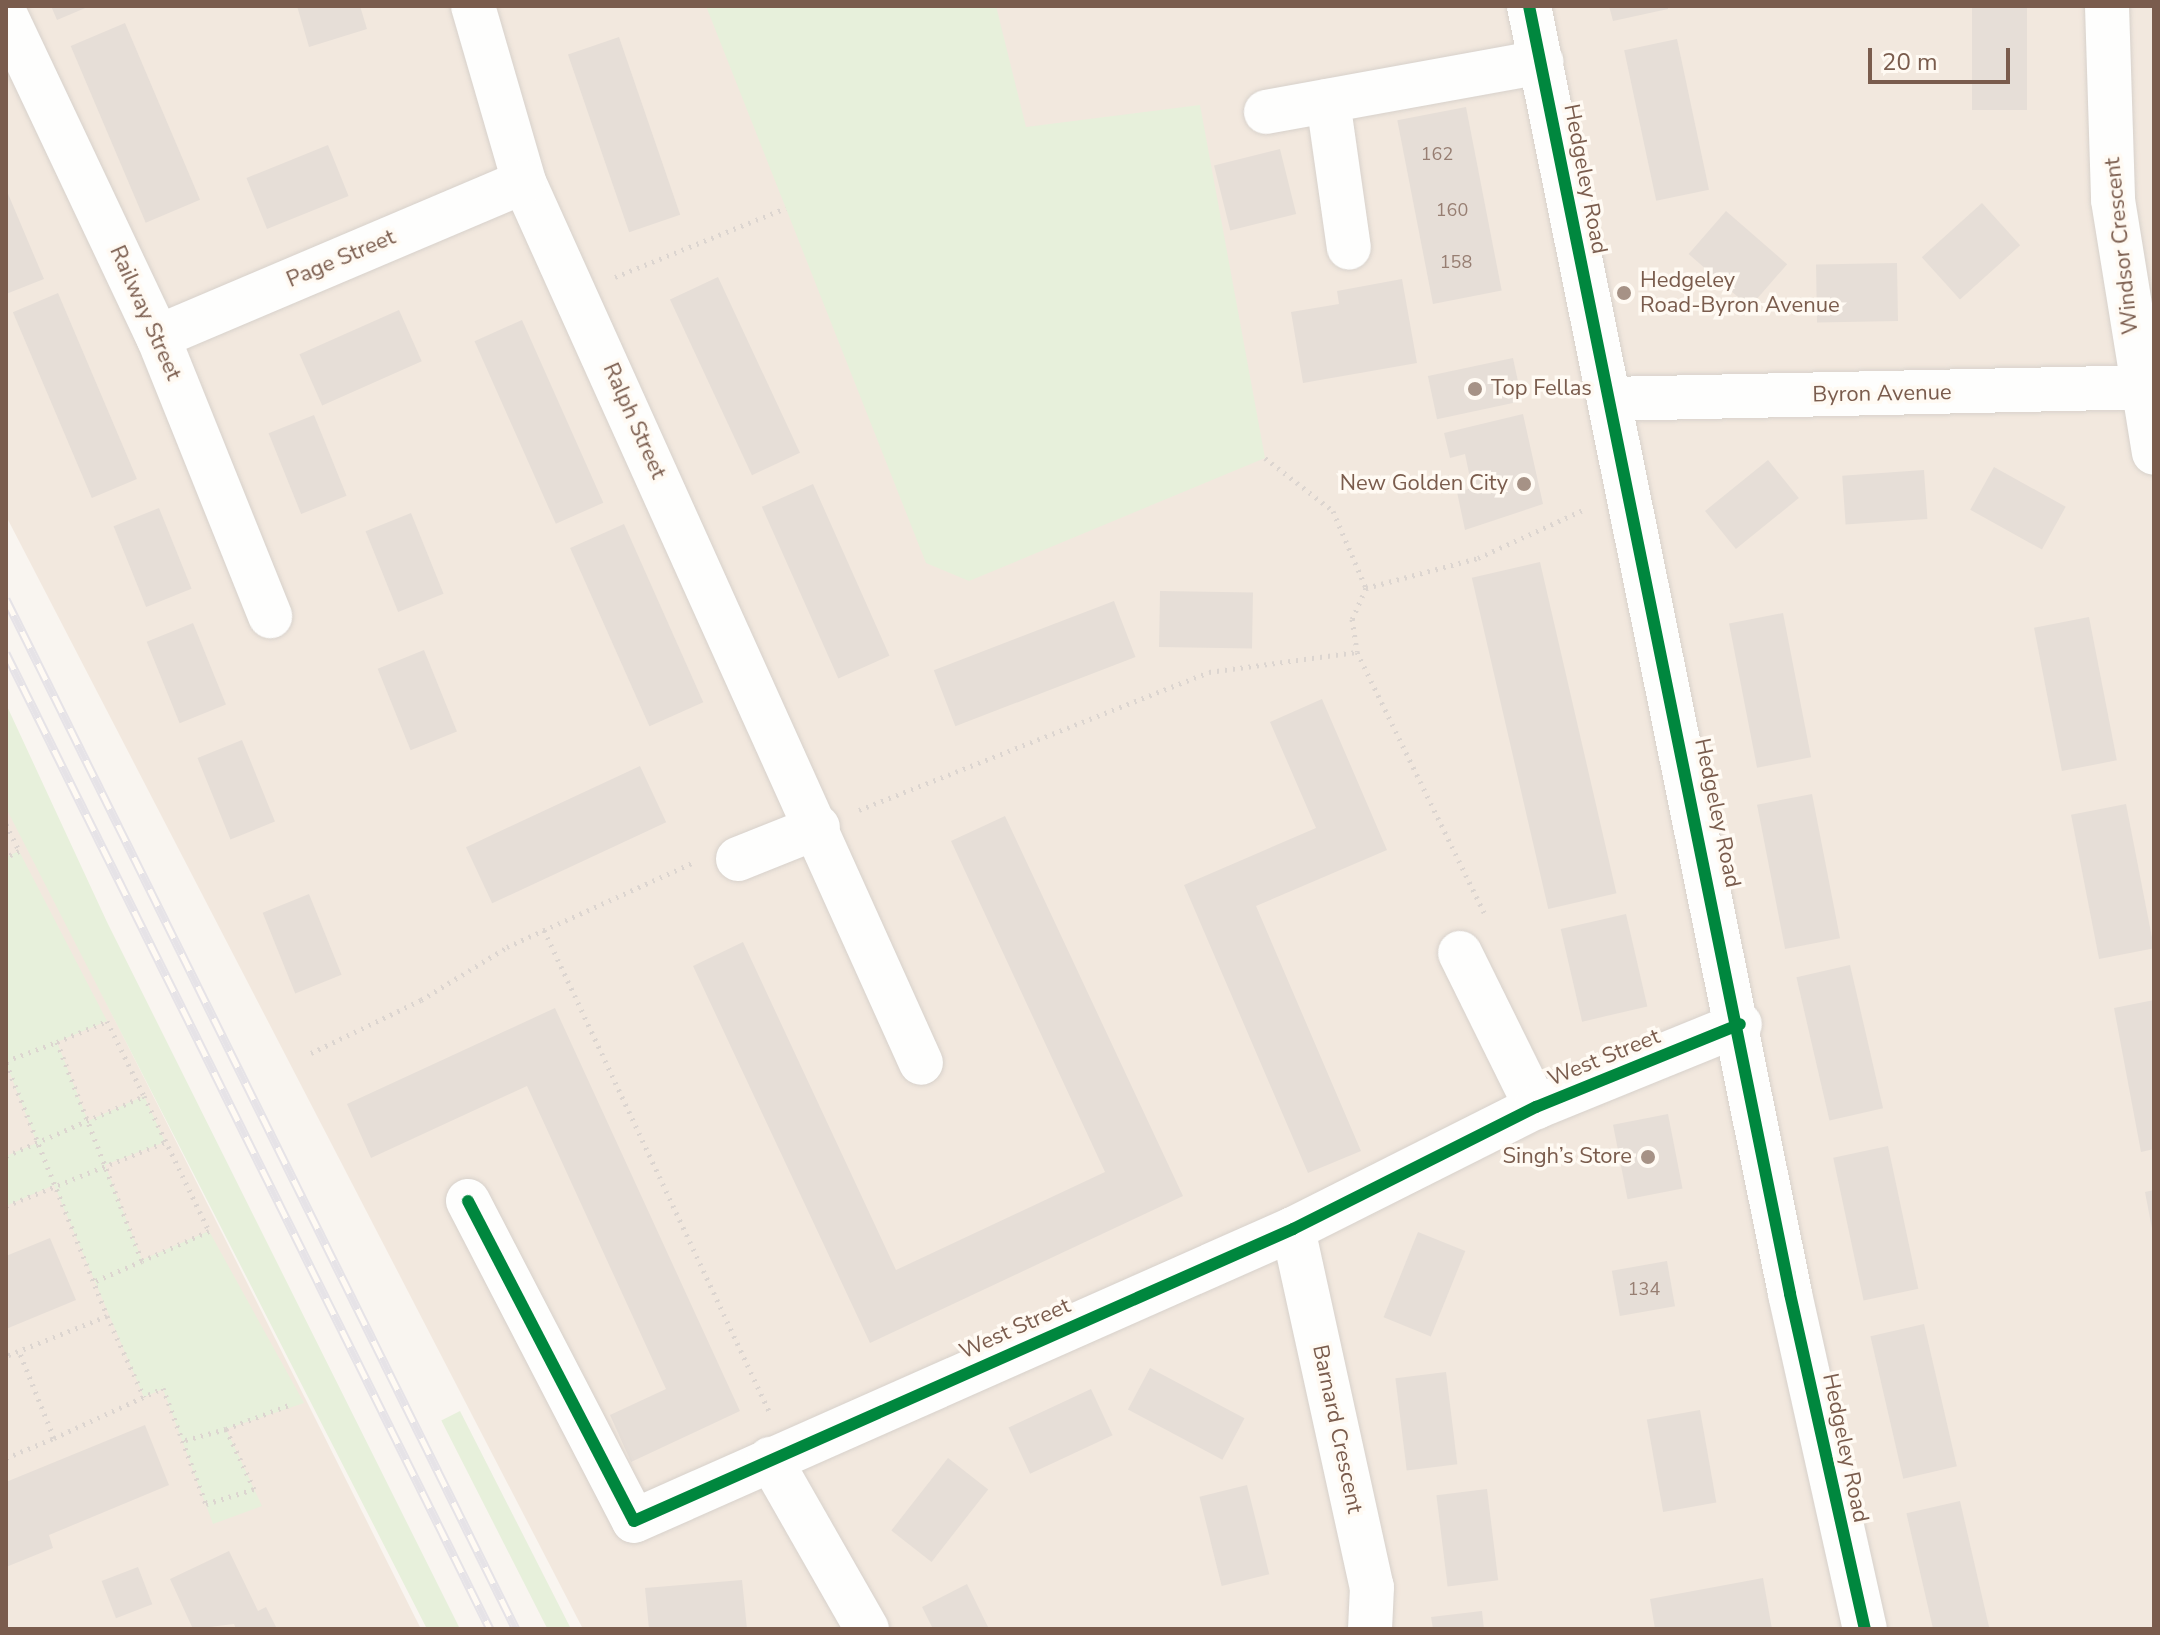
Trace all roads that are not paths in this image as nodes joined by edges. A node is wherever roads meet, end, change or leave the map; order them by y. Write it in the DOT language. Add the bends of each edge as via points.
graph roads {
  1 [pos="473,6"];
  2 [pos="1529,6"];
  3 [pos="2107,6"];
  4 [pos="6,16"];
  5 [pos="1541,62"];
  6 [pos="1328,101"];
  7 [pos="1266,112"];
  8 [pos="524,182"];
  9 [pos="1349,248"];
  10 [pos="158,337"];
  11 [pos="2147,388"];
  12 [pos="1609,399"];
  13 [pos="2154,453"];
  14 [pos="270,616"];
  15 [pos="818,827"];
  16 [pos="738,859"];
  17 [pos="1460,953"];
  18 [pos="1740,1024"];
  19 [pos="921,1063"];
  20 [pos="1536,1107"];
  21 [pos="468,1201"];
  22 [pos="1293,1229"];
  23 [pos="779,1455"];
  24 [pos="867,1629"];
  25 [pos="1370,1629"];
  26 [pos="1865,1629"];
  1 -- 8 [label="street, Ralph Street"];
  2 -- 5 [label="street, Hedgeley Road"];
  3 -- 11 [label="street, Windsor Crescent" via="2113,200"];
  4 -- 10 [label="street, Railway Street"];
  5 -- 6 [label="street"];
  5 -- 12 [label="street, Hedgeley Road"];
  6 -- 7 [label="street"];
  6 -- 9 [label="street"];
  8 -- 10 [label="street, Page Street"];
  8 -- 15 [label="street, Ralph Street"];
  10 -- 14 [label="street, Railway Street"];
  11 -- 12 [label="street, Byron Avenue"];
  11 -- 13 [label="street, Windsor Crescent"];
  12 -- 18 [label="street, Hedgeley Road"];
  15 -- 16 [label="street"];
  15 -- 19 [label="street, Ralph Street"];
  17 -- 20 [label="street, West Street"];
  18 -- 20 [label="street, West Street"];
  18 -- 26 [label="street, Hedgeley Road" via="1790,1294"];
  20 -- 22 [label="street, West Street"];
  21 -- 23 [label="street, West Street" via="634,1521"];
  22 -- 23 [label="street, West Street"];
  22 -- 25 [label="street, Barnard Crescent" via="1372,1587"];
  23 -- 24 [label="street"];
}
